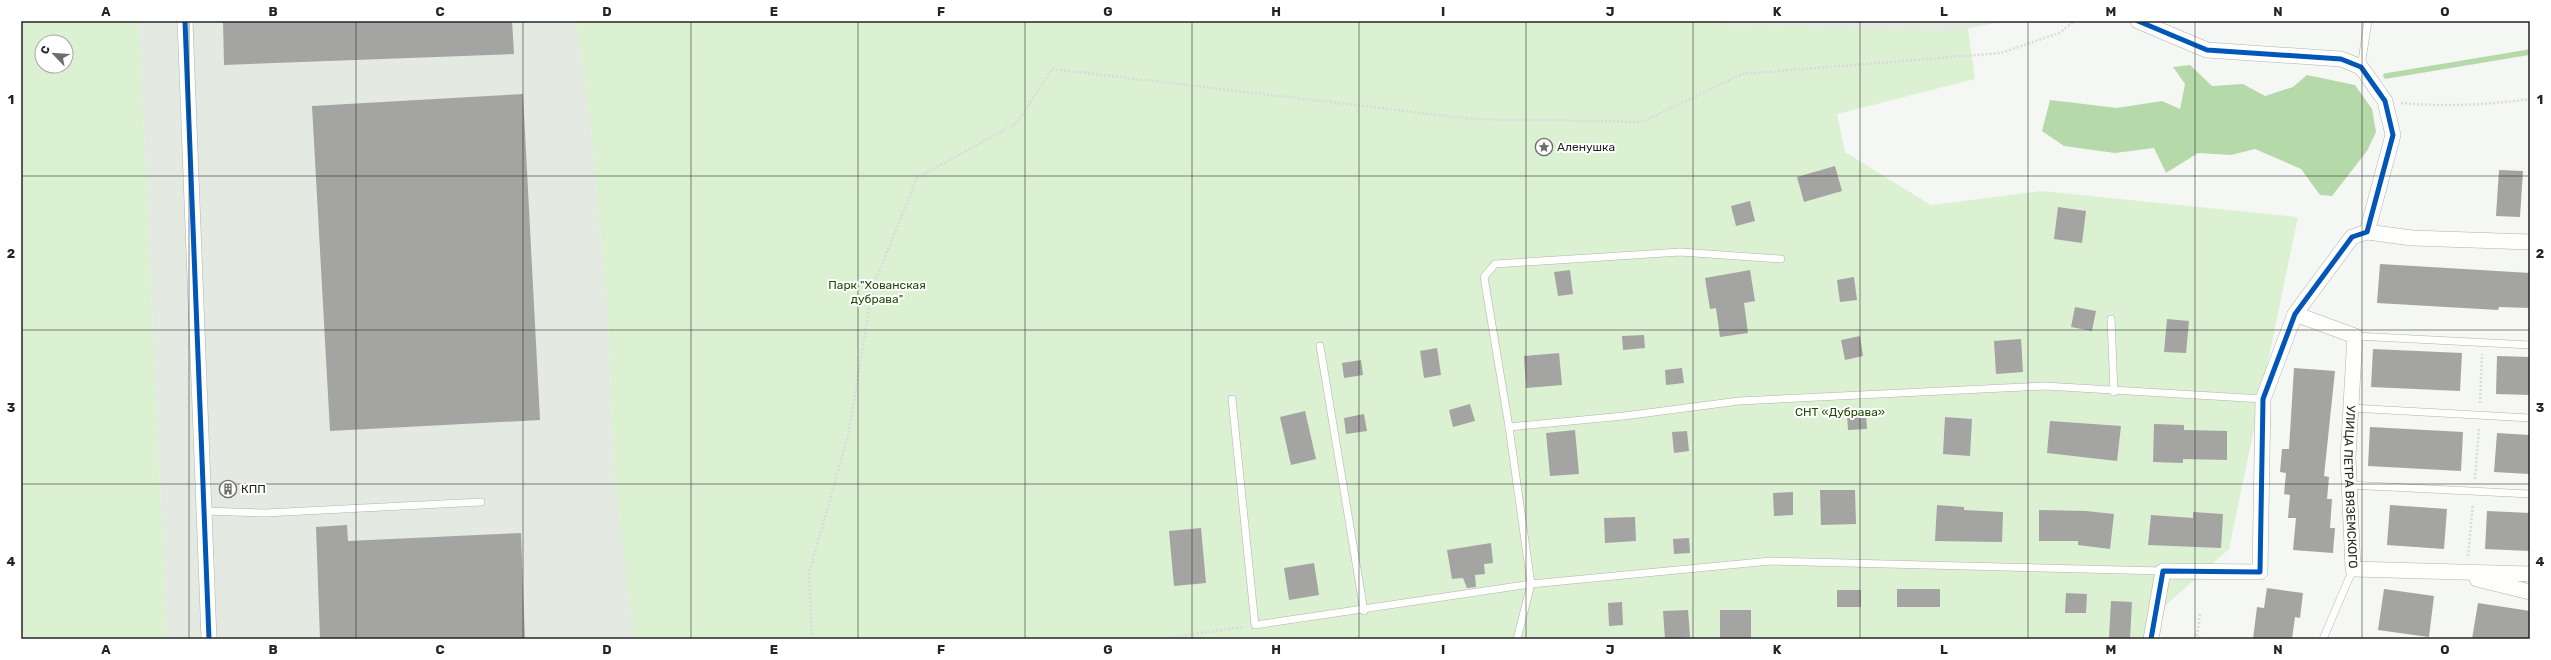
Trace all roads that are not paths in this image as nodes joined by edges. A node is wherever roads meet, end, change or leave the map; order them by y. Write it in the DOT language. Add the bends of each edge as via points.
graph roads {
  1 [pos="185,21"];
  2 [pos="2138,21"];
  3 [pos="2368,21"];
  4 [pos="2361,67"];
  5 [pos="2367,232"];
  6 [pos="2530,242"];
  7 [pos="1780,259"];
  8 [pos="2295,314"];
  9 [pos="2111,319"];
  10 [pos="2355,336"];
  11 [pos="2530,345"];
  12 [pos="1320,346"];
  13 [pos="2114,392"];
  14 [pos="1232,399"];
  15 [pos="2263,399"];
  16 [pos="2350,408"];
  17 [pos="2530,418"];
  18 [pos="1509,427"];
  19 [pos="2349,485"];
  20 [pos="2530,494"];
  21 [pos="481,502"];
  22 [pos="204,511"];
  23 [pos="2353,569"];
  24 [pos="2163,571"];
  25 [pos="2446,572"];
  26 [pos="2530,574"];
  27 [pos="1531,584"];
  28 [pos="2530,592"];
  29 [pos="1364,611"];
  30 [pos="208,639"];
  31 [pos="1517,639"];
  32 [pos="2151,639"];
  33 [pos="2326,639"];
  1 -- 22 [label="street"];
  2 -- 4 [label="street" via="2207,50 2341,59"];
  3 -- 4 [label="lane"];
  4 -- 5 [label="street" via="2385,102 2393,135"];
  5 -- 6 [label="street" via="2412,238"];
  5 -- 8 [label="street" via="2352,237"];
  7 -- 18 [label="lane" via="1680,252 1495,264 1484,277"];
  8 -- 10 [label="street"];
  8 -- 15 [label="street"];
  9 -- 13 [label="lane"];
  10 -- 11 [label="lane"];
  10 -- 16 [label="street, УЛИЦА ПЕТРА ВЯЗЕМСКОГО"];
  12 -- 29 [label="lane"];
  13 -- 15 [label="lane"];
  13 -- 18 [label="lane" via="2045,386 1739,401"];
  14 -- 29 [label="lane" via="1255,625"];
  15 -- 24 [label="street" via="2260,572"];
  16 -- 17 [label="lane"];
  16 -- 19 [label="street, УЛИЦА ПЕТРА ВЯЗЕМСКОГО"];
  18 -- 27 [label="lane"];
  19 -- 20 [label="lane"];
  19 -- 23 [label="street, УЛИЦА ПЕТРА ВЯЗЕМСКОГО"];
  21 -- 22 [label="lane" via="265,513"];
  22 -- 30 [label="street"];
  23 -- 25 [label="street, УЛИЦА ПЕТРА ВЯЗЕМСКОГО"];
  23 -- 33 [label="lane"];
  24 -- 27 [label="lane" via="1771,561"];
  24 -- 32 [label="street"];
  25 -- 26 [label="street, УЛИЦА ПЕТРА ВЯЗЕМСКОГО"];
  25 -- 28 [label="street, УЛИЦА ПЕТРА ВЯЗЕМСКОГО"];
  27 -- 29 [label="lane"];
  27 -- 31 [label="lane"];
}
